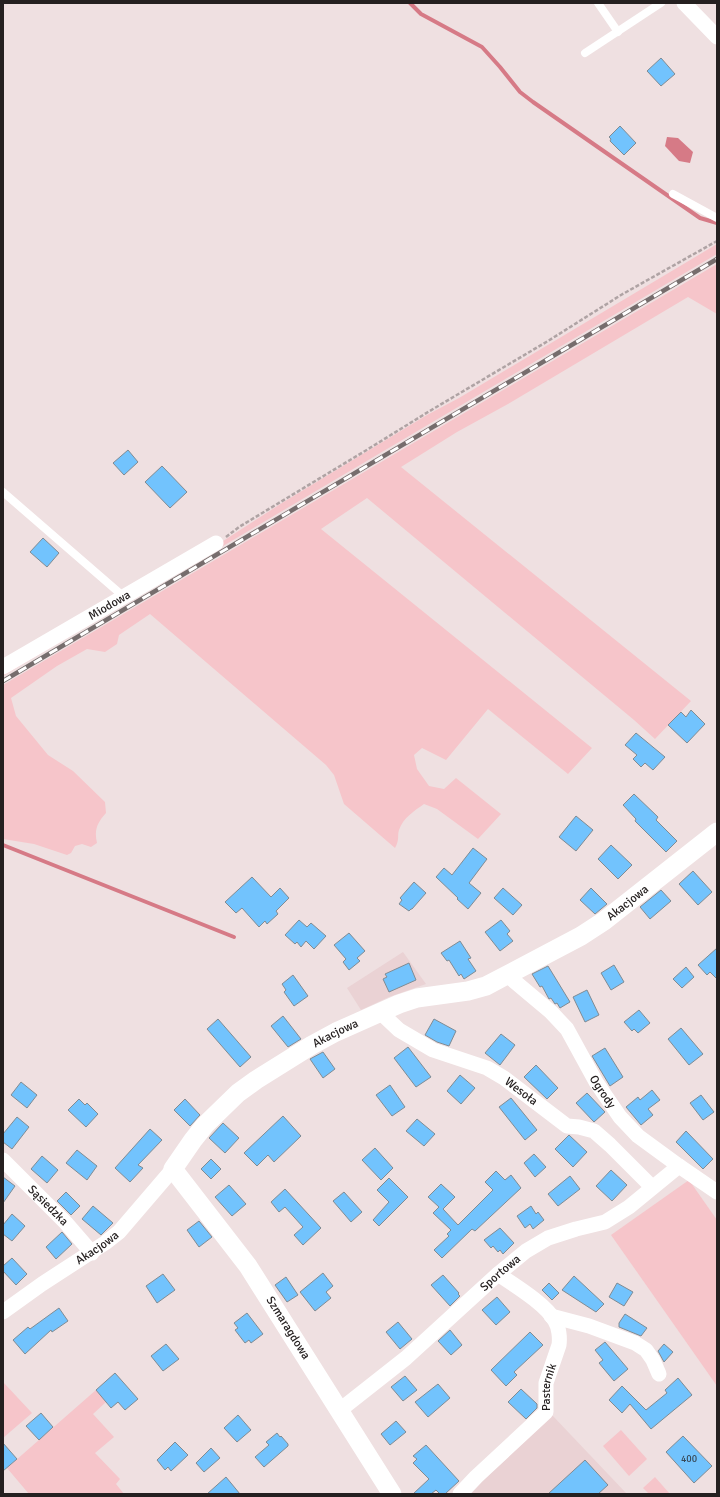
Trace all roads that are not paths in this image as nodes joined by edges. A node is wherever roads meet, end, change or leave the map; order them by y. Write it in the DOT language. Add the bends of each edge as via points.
graph roads {
  1 [pos="598,3"];
  2 [pos="661,3"];
  3 [pos="684,3"];
  4 [pos="618,32"];
  5 [pos="717,37"];
  6 [pos="585,53"];
  7 [pos="673,194"];
  8 [pos="717,218"];
  9 [pos="3,492"];
  10 [pos="216,543"];
  11 [pos="123,596"];
  12 [pos="3,667"];
  13 [pos="717,832"];
  14 [pos="507,975"];
  15 [pos="380,1012"];
  16 [pos="3,1160"];
  17 [pos="679,1166"];
  18 [pos="173,1169"];
  19 [pos="652,1187"];
  20 [pos="717,1192"];
  21 [pos="92,1252"];
  22 [pos="498,1274"];
  23 [pos="3,1312"];
  24 [pos="551,1316"];
  25 [pos="659,1374"];
  26 [pos="340,1410"];
  27 [pos="392,1494"];
  28 [pos="460,1494"];
  1 -- 4 [label="lane"];
  2 -- 4 [label="lane"];
  3 -- 5 [label="street"];
  4 -- 6 [label="lane"];
  7 -- 8 [label="lane"];
  9 -- 11 [label="lane"];
  10 -- 11 [label="street, Miodowa"];
  11 -- 12 [label="street, Miodowa"];
  13 -- 14 [label="street, Akacjowa" via="604,921"];
  14 -- 15 [label="street, Akacjowa" via="486,986 417,998"];
  14 -- 17 [label="street, Ogrody" via="567,1029 596,1082 620,1117 638,1136"];
  15 -- 18 [label="street, Akacjowa" via="312,1045 238,1093 205,1125"];
  15 -- 19 [label="street, Wesoła" via="399,1030 433,1050 499,1074 567,1126 594,1132"];
  16 -- 21 [label="street, Sąsiedzka"];
  17 -- 19 [label="street, Sportowa"];
  17 -- 20 [label="street, Ogrody"];
  18 -- 21 [label="street, Akacjowa" via="119,1232"];
  18 -- 26 [label="street, Szmaragdowa" via="248,1266"];
  19 -- 22 [label="street, Sportowa" via="606,1222 548,1238 526,1251"];
  21 -- 23 [label="street, Akacjowa"];
  22 -- 24 [label="street, Pasternik"];
  22 -- 26 [label="street, Sportowa" via="406,1358"];
  24 -- 25 [label="street" via="589,1326 635,1343 646,1350"];
  24 -- 28 [label="street, Pasternik" via="560,1339 546,1383 546,1412"];
  26 -- 27 [label="street, Szmaragdowa"];
}
